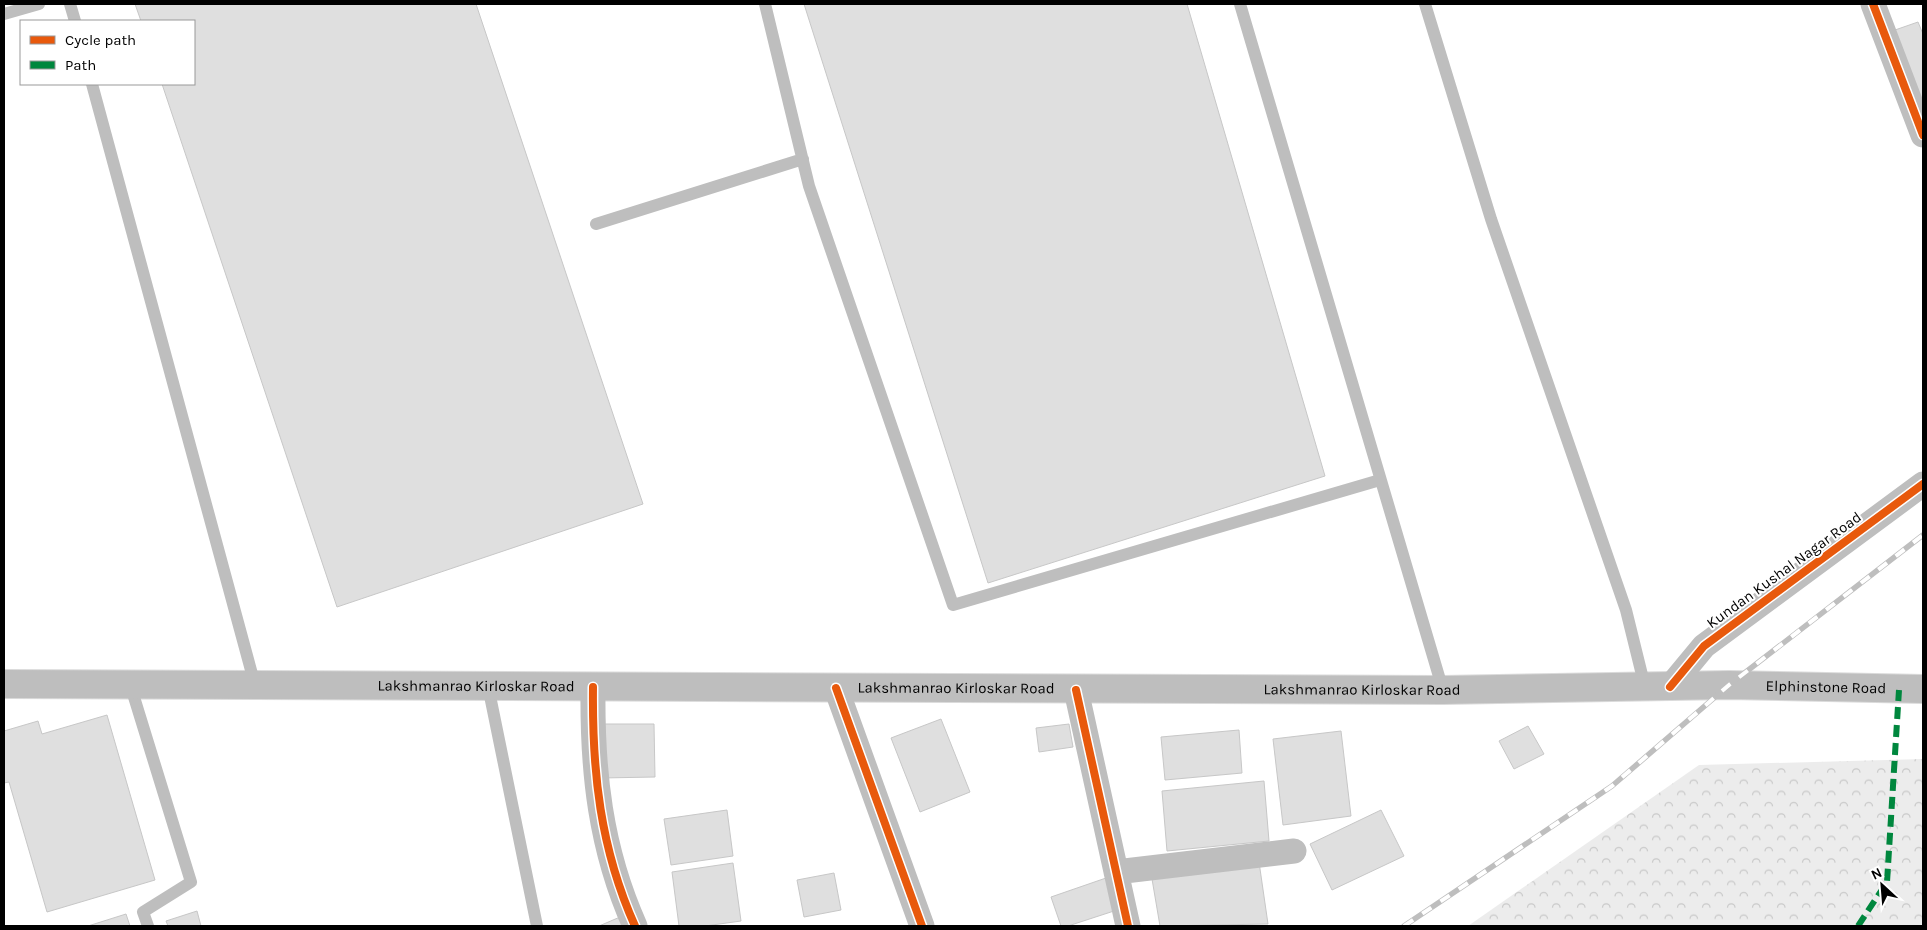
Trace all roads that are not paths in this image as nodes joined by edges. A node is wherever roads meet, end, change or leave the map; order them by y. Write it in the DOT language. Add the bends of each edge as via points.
graph roads {
  1 [pos="39,4"];
  2 [pos="70,4"];
  3 [pos="765,4"];
  4 [pos="1240,4"];
  5 [pos="1425,4"];
  6 [pos="1873,4"];
  7 [pos="4,14"];
  8 [pos="75,20"];
  9 [pos="92,85"];
  10 [pos="1923,134"];
  11 [pos="803,159"];
  12 [pos="596,224"];
  13 [pos="1380,480"];
  14 [pos="1923,484"];
  15 [pos="4,684"];
  16 [pos="130,684"];
  17 [pos="254,685"];
  18 [pos="1729,685"];
  19 [pos="488,686"];
  20 [pos="593,686"];
  21 [pos="1658,687"];
  22 [pos="836,688"];
  23 [pos="1923,689"];
  24 [pos="1076,690"];
  25 [pos="1442,690"];
  26 [pos="1294,851"];
  27 [pos="1116,872"];
  28 [pos="148,926"];
  29 [pos="538,926"];
  30 [pos="635,926"];
  31 [pos="922,926"];
  32 [pos="1128,926"];
  1 -- 7 [label="lane"];
  2 -- 8 [label="lane"];
  3 -- 11 [label="lane"];
  4 -- 13 [label="lane"];
  5 -- 21 [label="lane" via="1491,219 1626,610"];
  6 -- 10 [label="street"];
  9 -- 17 [label="lane"];
  11 -- 12 [label="lane"];
  11 -- 13 [label="lane" via="809,186 953,604"];
  13 -- 25 [label="lane"];
  14 -- 21 [label="street, Kundan Kushal Nagar Road" via="1704,646"];
  15 -- 16 [label="main road, Lakshmanrao Kirloskar Road"];
  16 -- 17 [label="main road, Lakshmanrao Kirloskar Road"];
  16 -- 28 [label="lane" via="191,882 142,912"];
  17 -- 19 [label="main road, Lakshmanrao Kirloskar Road"];
  18 -- 21 [label="main road, Lakshmanrao Kirloskar Road"];
  18 -- 23 [label="main road, Elphinstone Road"];
  19 -- 20 [label="main road, Lakshmanrao Kirloskar Road"];
  19 -- 29 [label="lane"];
  20 -- 22 [label="main road, Lakshmanrao Kirloskar Road"];
  20 -- 30 [label="street" via="594,759 602,822 618,884"];
  21 -- 25 [label="main road, Lakshmanrao Kirloskar Road"];
  22 -- 24 [label="main road, Lakshmanrao Kirloskar Road"];
  22 -- 31 [label="street"];
  24 -- 25 [label="main road, Lakshmanrao Kirloskar Road"];
  24 -- 27 [label="street"];
  26 -- 27 [label="street"];
  27 -- 32 [label="street"];
}
